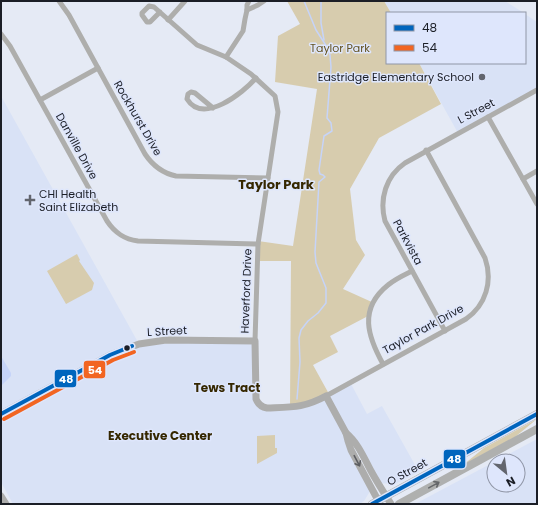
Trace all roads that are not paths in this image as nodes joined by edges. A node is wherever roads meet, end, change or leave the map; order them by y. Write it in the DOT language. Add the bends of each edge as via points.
graph roads {
  1 [pos="59,1"];
  2 [pos="185,1"];
  3 [pos="249,1"];
  4 [pos="264,1"];
  5 [pos="247,10"];
  6 [pos="160,12"];
  7 [pos="168,20"];
  8 [pos="1,34"];
  9 [pos="226,57"];
  10 [pos="98,68"];
  11 [pos="256,78"];
  12 [pos="537,90"];
  13 [pos="40,100"];
  14 [pos="213,108"];
  15 [pos="488,117"];
  16 [pos="426,150"];
  17 [pos="537,171"];
  18 [pos="268,178"];
  19 [pos="523,178"];
  20 [pos="537,204"];
  21 [pos="258,244"];
  22 [pos="412,271"];
  23 [pos="445,331"];
  24 [pos="255,341"];
  25 [pos="383,364"];
  26 [pos="326,396"];
  27 [pos="260,405"];
  28 [pos="1,414"];
  29 [pos="537,414"];
  30 [pos="537,429"];
  31 [pos="1,496"];
  32 [pos="379,501"];
  33 [pos="6,504"];
  34 [pos="390,504"];
  35 [pos="399,504"];
  1 -- 10 [label="street, Rockhurst Drive"];
  2 -- 7 [label="street"];
  3 -- 5 [label="street"];
  4 -- 5 [label="street"];
  5 -- 9 [label="street" via="243,31"];
  6 -- 7 [label="street"];
  7 -- 9 [label="street" via="197,45"];
  8 -- 13 [label="street, Danville Drive"];
  9 -- 11 [label="street"];
  10 -- 13 [label="street"];
  10 -- 18 [label="street, Rockhurst Drive" via="146,154 158,169 176,176"];
  11 -- 14 [label="street" via="243,91"];
  11 -- 18 [label="street, Haverford Drive" via="275,96 278,112"];
  12 -- 15 [label="street, L Street"];
  13 -- 21 [label="street, Danville Drive" via="107,221 119,235 138,241"];
  14 -- 14 [label="street" via="196,107 188,102 188,94 195,93"];
  15 -- 16 [label="street, L Street"];
  15 -- 19 [label="street"];
  16 -- 22 [label="street, Parkvista" via="394,172 383,198 385,221"];
  16 -- 23 [label="street, Taylor Park Drive" via="484,255 489,273 487,291 479,307 469,317"];
  17 -- 19 [label="street"];
  18 -- 21 [label="street, Haverford Drive"];
  19 -- 20 [label="street"];
  21 -- 24 [label="street, Haverford Drive"];
  22 -- 23 [label="street, Parkvista"];
  22 -- 25 [label="street" via="384,288 370,311 370,335"];
  23 -- 25 [label="street, Taylor Park Drive"];
  24 -- 27 [label="street, Haverford Drive" via="256,399"];
  24 -- 28 [label="street, L Street" via="166,340 139,344 110,355"];
  25 -- 26 [label="street, Taylor Park Drive"];
  26 -- 27 [label="street, Taylor Park Drive" via="304,406 267,408"];
  26 -- 32 [label="street" via="346,433 359,449"];
  29 -- 32 [label="main road, O Street"];
  35 -- 30 [label="main road, one-way"];
  31 -- 33 [label="street"];
  32 -- 34 [label="street"];
}
